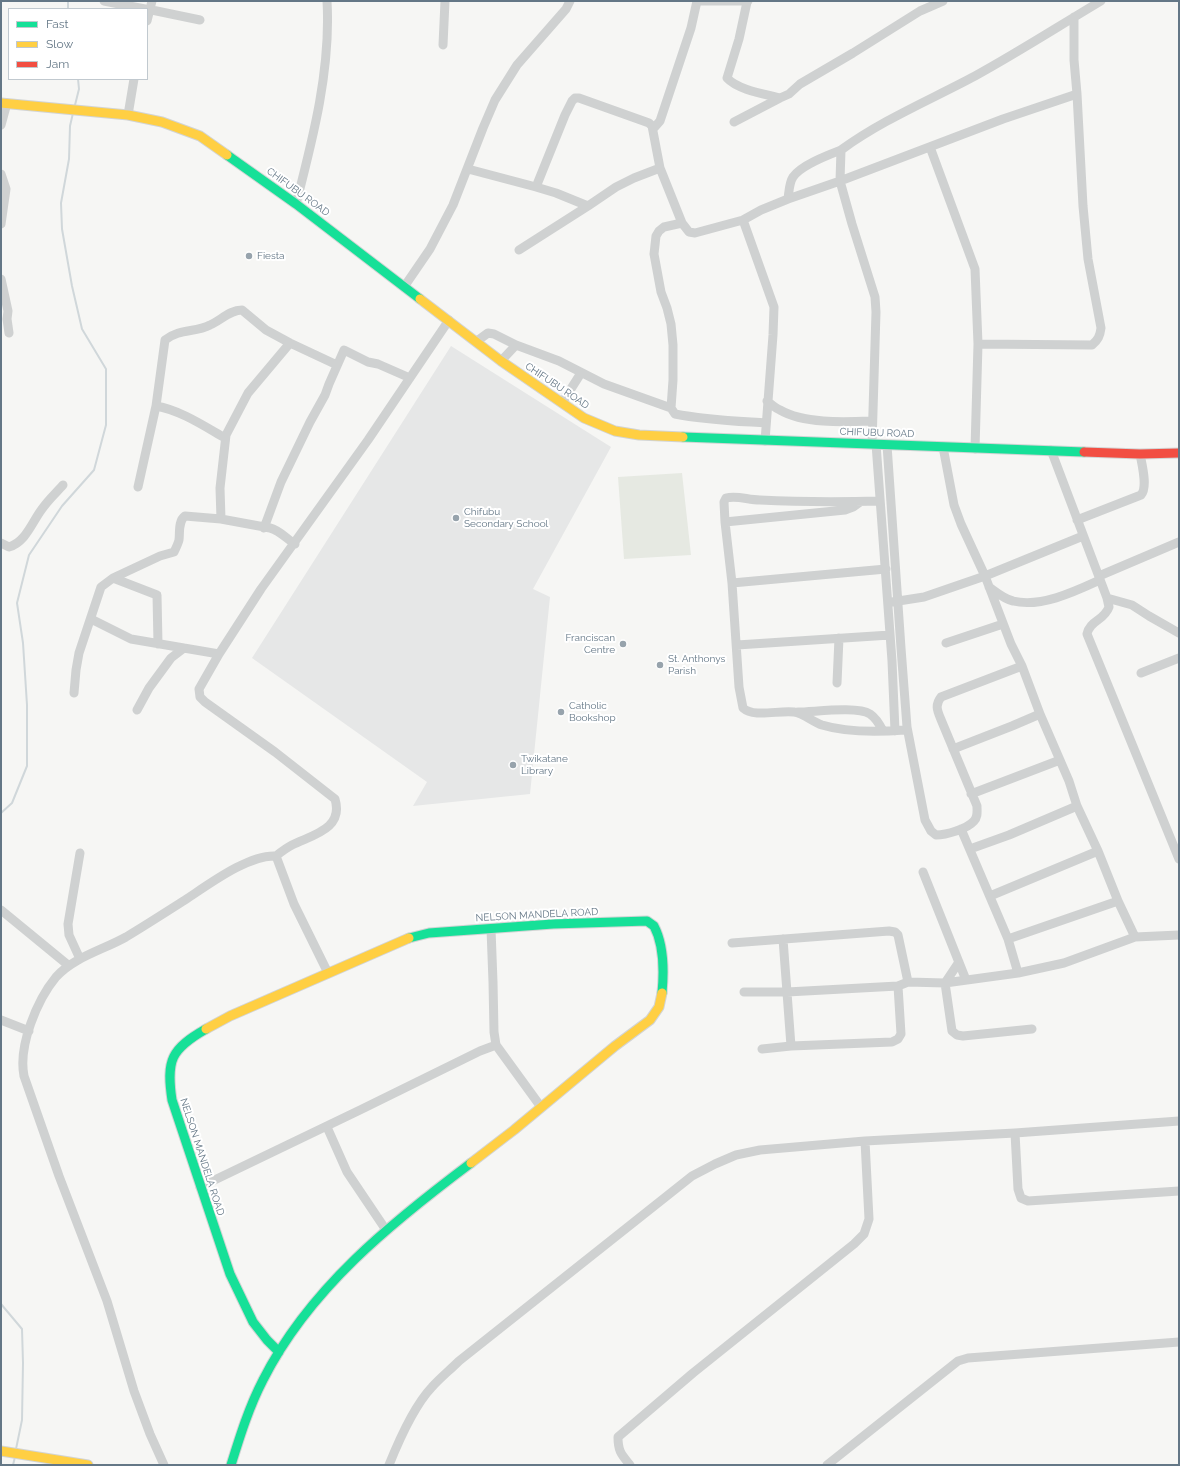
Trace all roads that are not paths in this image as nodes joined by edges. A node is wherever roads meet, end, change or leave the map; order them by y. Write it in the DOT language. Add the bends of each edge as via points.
graph roads {
  1 [pos="104,1"];
  2 [pos="327,1"];
  3 [pos="444,1"];
  4 [pos="570,1"];
  5 [pos="697,1"];
  6 [pos="748,1"];
  7 [pos="943,1"];
  8 [pos="1101,1"];
  9 [pos="148,7"];
  10 [pos="1074,17"];
  11 [pos="200,20"];
  12 [pos="443,45"];
  13 [pos="134,80"];
  14 [pos="1077,94"];
  15 [pos="780,98"];
  16 [pos="4,103"];
  17 [pos="128,115"];
  18 [pos="734,122"];
  19 [pos="1,125"];
  20 [pos="653,129"];
  21 [pos="930,147"];
  22 [pos="841,150"];
  23 [pos="660,168"];
  24 [pos="468,169"];
  25 [pos="1,174"];
  26 [pos="840,181"];
  27 [pos="536,187"];
  28 [pos="788,199"];
  29 [pos="296,204"];
  30 [pos="588,206"];
  31 [pos="743,220"];
  32 [pos="1,224"];
  33 [pos="682,224"];
  34 [pos="519,250"];
  35 [pos="1,279"];
  36 [pos="404,287"];
  37 [pos="449,320"];
  38 [pos="9,333"];
  39 [pos="477,341"];
  40 [pos="290,343"];
  41 [pos="978,344"];
  42 [pos="516,345"];
  43 [pos="502,361"];
  44 [pos="337,365"];
  45 [pos="581,373"];
  46 [pos="410,378"];
  47 [pos="767,401"];
  48 [pos="562,403"];
  49 [pos="156,406"];
  50 [pos="671,408"];
  51 [pos="872,421"];
  52 [pos="766,422"];
  53 [pos="225,438"];
  54 [pos="764,441"];
  55 [pos="874,444"];
  56 [pos="887,445"];
  57 [pos="943,447"];
  58 [pos="975,449"];
  59 [pos="1051,450"];
  60 [pos="1179,453"];
  61 [pos="1140,454"];
  62 [pos="63,485"];
  63 [pos="138,487"];
  64 [pos="880,500"];
  65 [pos="861,501"];
  66 [pos="221,519"];
  67 [pos="1077,520"];
  68 [pos="725,522"];
  69 [pos="264,528"];
  70 [pos="1083,536"];
  71 [pos="893,540"];
  72 [pos="884,541"];
  73 [pos="1179,542"];
  74 [pos="1,543"];
  75 [pos="295,544"];
  76 [pos="886,569"];
  77 [pos="984,576"];
  78 [pos="113,578"];
  79 [pos="1100,578"];
  80 [pos="732,583"];
  81 [pos="989,587"];
  82 [pos="1107,598"];
  83 [pos="898,601"];
  84 [pos="888,602"];
  85 [pos="91,619"];
  86 [pos="1003,624"];
  87 [pos="1179,633"];
  88 [pos="890,635"];
  89 [pos="838,638"];
  90 [pos="946,643"];
  91 [pos="158,644"];
  92 [pos="737,645"];
  93 [pos="184,648"];
  94 [pos="219,654"];
  95 [pos="1179,658"];
  96 [pos="897,661"];
  97 [pos="1022,666"];
  98 [pos="1141,673"];
  99 [pos="838,683"];
  100 [pos="74,693"];
  101 [pos="137,710"];
  102 [pos="796,712"];
  103 [pos="1040,714"];
  104 [pos="907,728"];
  105 [pos="884,731"];
  106 [pos="895,731"];
  107 [pos="953,749"];
  108 [pos="1060,760"];
  109 [pos="971,794"];
  110 [pos="1077,806"];
  111 [pos="961,828"];
  112 [pos="970,849"];
  113 [pos="1098,851"];
  114 [pos="80,853"];
  115 [pos="276,856"];
  116 [pos="1179,859"];
  117 [pos="923,872"];
  118 [pos="990,896"];
  119 [pos="1118,901"];
  120 [pos="1,910"];
  121 [pos="490,929"];
  122 [pos="1179,936"];
  123 [pos="1135,937"];
  124 [pos="783,939"];
  125 [pos="1008,939"];
  126 [pos="732,943"];
  127 [pos="80,959"];
  128 [pos="959,962"];
  129 [pos="68,965"];
  130 [pos="328,973"];
  131 [pos="1018,973"];
  132 [pos="966,980"];
  133 [pos="908,982"];
  134 [pos="944,983"];
  135 [pos="898,986"];
  136 [pos="744,992"];
  137 [pos="787,992"];
  138 [pos="1,1020"];
  139 [pos="1032,1029"];
  140 [pos="29,1031"];
  141 [pos="496,1046"];
  142 [pos="791,1046"];
  143 [pos="762,1049"];
  144 [pos="542,1107"];
  145 [pos="1179,1121"];
  146 [pos="327,1126"];
  147 [pos="1015,1133"];
  148 [pos="865,1141"];
  149 [pos="200,1187"];
  150 [pos="1179,1191"];
  151 [pos="386,1230"];
  152 [pos="1179,1342"];
  153 [pos="279,1352"];
  154 [pos="1,1451"];
  155 [pos="88,1465"];
  156 [pos="164,1465"];
  157 [pos="231,1465"];
  158 [pos="389,1465"];
  159 [pos="630,1465"];
  160 [pos="827,1465"];
  1 -- 9 [label="street"];
  2 -- 29 [label="street" via="328,27 324,71 311,146"];
  3 -- 12 [label="street"];
  4 -- 24 [label="street" via="566,9 517,65 495,100"];
  5 -- 6 [label="street"];
  5 -- 20 [label="street" via="691,28 660,121"];
  6 -- 15 [label="street" via="727,78 753,91"];
  7 -- 15 [label="street" via="920,11"];
  8 -- 10 [label="street"];
  9 -- 11 [label="street"];
  10 -- 14 [label="street"];
  10 -- 22 [label="street" via="975,76 902,114"];
  13 -- 17 [label="street"];
  14 -- 21 [label="street"];
  14 -- 41 [label="street" via="1088,259 1101,328 1100,336 1092,345"];
  15 -- 18 [label="street"];
  16 -- 17 [label="street, CHIFUBU ROAD"];
  16 -- 19 [label="street"];
  17 -- 29 [label="street, CHIFUBU ROAD" via="162,122 200,136"];
  20 -- 23 [label="street"];
  20 -- 27 [label="street" via="649,123 575,98 565,115"];
  21 -- 26 [label="street"];
  21 -- 41 [label="street" via="975,269"];
  22 -- 26 [label="street"];
  22 -- 28 [label="street" via="810,164 794,175"];
  23 -- 30 [label="street" via="616,187"];
  23 -- 33 [label="street"];
  24 -- 27 [label="street"];
  24 -- 36 [label="street" via="453,206 430,249"];
  25 -- 32 [label="street" via="6,189"];
  26 -- 28 [label="street"];
  26 -- 51 [label="street" via="875,297"];
  27 -- 30 [label="street"];
  28 -- 31 [label="street"];
  29 -- 36 [label="street, CHIFUBU ROAD"];
  30 -- 34 [label="street"];
  31 -- 33 [label="street" via="695,233 688,232"];
  31 -- 47 [label="street" via="774,307"];
  33 -- 50 [label="street" via="664,227 659,231 654,254 660,292 671,324"];
  35 -- 38 [label="street" via="8,311"];
  36 -- 37 [label="street, CHIFUBU ROAD"];
  37 -- 39 [label="street, CHIFUBU ROAD"];
  37 -- 46 [label="street"];
  39 -- 42 [label="street" via="488,333"];
  39 -- 43 [label="street, CHIFUBU ROAD"];
  40 -- 44 [label="street"];
  40 -- 49 [label="street" via="266,330 242,310 236,310 209,326 172,334 165,340"];
  40 -- 53 [label="street" via="248,393"];
  41 -- 58 [label="street"];
  42 -- 43 [label="street"];
  42 -- 45 [label="street" via="559,361"];
  43 -- 48 [label="street, CHIFUBU ROAD"];
  44 -- 46 [label="street" via="344,350"];
  44 -- 69 [label="street" via="325,395 281,482"];
  45 -- 48 [label="street"];
  45 -- 50 [label="street"];
  46 -- 75 [label="street"];
  47 -- 51 [label="street" via="779,410 808,419"];
  47 -- 52 [label="street"];
  48 -- 54 [label="street, CHIFUBU ROAD" via="584,418 615,431 639,435"];
  49 -- 53 [label="street" via="164,407"];
  49 -- 63 [label="street"];
  50 -- 52 [label="street" via="675,414 696,418"];
  51 -- 55 [label="street"];
  52 -- 54 [label="street"];
  53 -- 66 [label="street" via="220,488"];
  54 -- 55 [label="street, CHIFUBU ROAD"];
  55 -- 56 [label="street, CHIFUBU ROAD"];
  55 -- 64 [label="street"];
  56 -- 57 [label="street, CHIFUBU ROAD"];
  56 -- 71 [label="street"];
  57 -- 58 [label="street, CHIFUBU ROAD"];
  57 -- 77 [label="street" via="954,505"];
  58 -- 59 [label="street, CHIFUBU ROAD"];
  59 -- 61 [label="street, CHIFUBU ROAD"];
  59 -- 67 [label="street"];
  60 -- 61 [label="street, CHIFUBU ROAD"];
  61 -- 67 [label="street" via="1144,492"];
  62 -- 74 [label="street" via="41,509 16,545 9,547"];
  64 -- 65 [label="street"];
  64 -- 72 [label="street"];
  65 -- 68 [label="street" via="845,510"];
  65 -- 68 [label="street" via="758,500 732,496 724,502"];
  66 -- 69 [label="street"];
  66 -- 78 [label="street" via="185,516 180,522 179,542 174,552"];
  67 -- 70 [label="street"];
  68 -- 80 [label="street"];
  69 -- 75 [label="street" via="275,530"];
  70 -- 77 [label="street"];
  70 -- 79 [label="street"];
  71 -- 72 [label="street"];
  71 -- 83 [label="street"];
  72 -- 76 [label="street"];
  73 -- 79 [label="street"];
  75 -- 94 [label="street" via="261,589"];
  76 -- 80 [label="street"];
  76 -- 84 [label="street"];
  77 -- 81 [label="street"];
  77 -- 83 [label="street" via="924,597"];
  78 -- 85 [label="street" via="101,587"];
  78 -- 91 [label="street" via="157,595"];
  79 -- 81 [label="street" via="1055,599 1027,602 1012,601"];
  79 -- 82 [label="street"];
  80 -- 92 [label="street"];
  81 -- 86 [label="street"];
  82 -- 87 [label="street" via="1132,604"];
  82 -- 116 [label="street" via="1108,611 1088,628 1088,634"];
  83 -- 84 [label="street"];
  83 -- 96 [label="street"];
  84 -- 88 [label="street"];
  85 -- 91 [label="street" via="131,639"];
  85 -- 100 [label="street" via="79,653"];
  86 -- 90 [label="street"];
  86 -- 97 [label="street"];
  88 -- 89 [label="street"];
  88 -- 96 [label="street"];
  89 -- 92 [label="street"];
  89 -- 99 [label="street"];
  91 -- 93 [label="street"];
  92 -- 102 [label="street" via="743,708 751,713"];
  93 -- 94 [label="street"];
  93 -- 101 [label="street" via="171,658"];
  94 -- 115 [label="street" via="199,689 200,697 328,793 337,805 333,822 326,829 290,846"];
  95 -- 98 [label="street"];
  96 -- 104 [label="street"];
  96 -- 106 [label="street"];
  97 -- 103 [label="street"];
  97 -- 107 [label="street" via="941,697 937,702 937,708"];
  102 -- 105 [label="street" via="837,728"];
  102 -- 105 [label="street" via="861,711 876,720"];
  103 -- 107 [label="street"];
  103 -- 108 [label="street"];
  104 -- 106 [label="street"];
  104 -- 111 [label="street" via="925,820 936,835 952,833"];
  105 -- 106 [label="street"];
  107 -- 109 [label="street"];
  108 -- 109 [label="street"];
  108 -- 110 [label="street"];
  109 -- 111 [label="street" via="977,806 977,815 974,822"];
  110 -- 112 [label="street"];
  110 -- 113 [label="street"];
  111 -- 112 [label="street"];
  112 -- 118 [label="street"];
  113 -- 118 [label="street"];
  113 -- 119 [label="street"];
  114 -- 127 [label="street" via="68,924"];
  115 -- 127 [label="street" via="253,860 225,874 126,937"];
  115 -- 130 [label="street" via="294,904"];
  117 -- 128 [label="street"];
  118 -- 125 [label="street"];
  119 -- 123 [label="street"];
  119 -- 125 [label="street"];
  120 -- 129 [label="street"];
  121 -- 130 [label="street, NELSON MANDELA ROAD" via="429,933 410,938"];
  121 -- 141 [label="street"];
  121 -- 144 [label="street, NELSON MANDELA ROAD" via="645,921 652,923 658,935 662,980 662,999 658,1010 650,1020"];
  122 -- 123 [label="street"];
  123 -- 131 [label="street" via="1064,963"];
  124 -- 126 [label="street"];
  124 -- 133 [label="street" via="895,932 898,935"];
  124 -- 137 [label="street"];
  125 -- 131 [label="street"];
  127 -- 129 [label="street"];
  128 -- 132 [label="street"];
  128 -- 134 [label="street"];
  129 -- 140 [label="street" via="55,978 41,999"];
  130 -- 149 [label="street, NELSON MANDELA ROAD" via="217,1023 187,1041 170,1062 172,1100"];
  131 -- 132 [label="street"];
  132 -- 134 [label="street"];
  133 -- 134 [label="street"];
  133 -- 135 [label="street"];
  134 -- 139 [label="street" via="952,1031 957,1035"];
  135 -- 137 [label="street"];
  135 -- 142 [label="street" via="901,1034 898,1039 892,1042"];
  136 -- 137 [label="street"];
  137 -- 142 [label="street"];
  138 -- 140 [label="street"];
  140 -- 156 [label="street" via="23,1060 24,1076 107,1301 134,1391"];
  141 -- 144 [label="street"];
  141 -- 146 [label="street" via="480,1051"];
  142 -- 143 [label="street"];
  144 -- 151 [label="street, NELSON MANDELA ROAD"];
  145 -- 147 [label="street"];
  146 -- 149 [label="street"];
  146 -- 151 [label="street" via="347,1172"];
  147 -- 148 [label="street"];
  147 -- 150 [label="street" via="1018,1189 1021,1198 1028,1201"];
  148 -- 158 [label="street" via="760,1150 736,1155 692,1176 453,1366 431,1388 416,1410 399,1440"];
  148 -- 159 [label="street" via="869,1219 864,1234 618,1437 620,1453"];
  149 -- 153 [label="street, NELSON MANDELA ROAD" via="239,1295 253,1322"];
  151 -- 153 [label="street, NELSON MANDELA ROAD" via="326,1289"];
  152 -- 160 [label="street" via="968,1358 958,1361"];
  153 -- 157 [label="street, NELSON MANDELA ROAD" via="252,1406"];
  154 -- 155 [label="street"];
}
